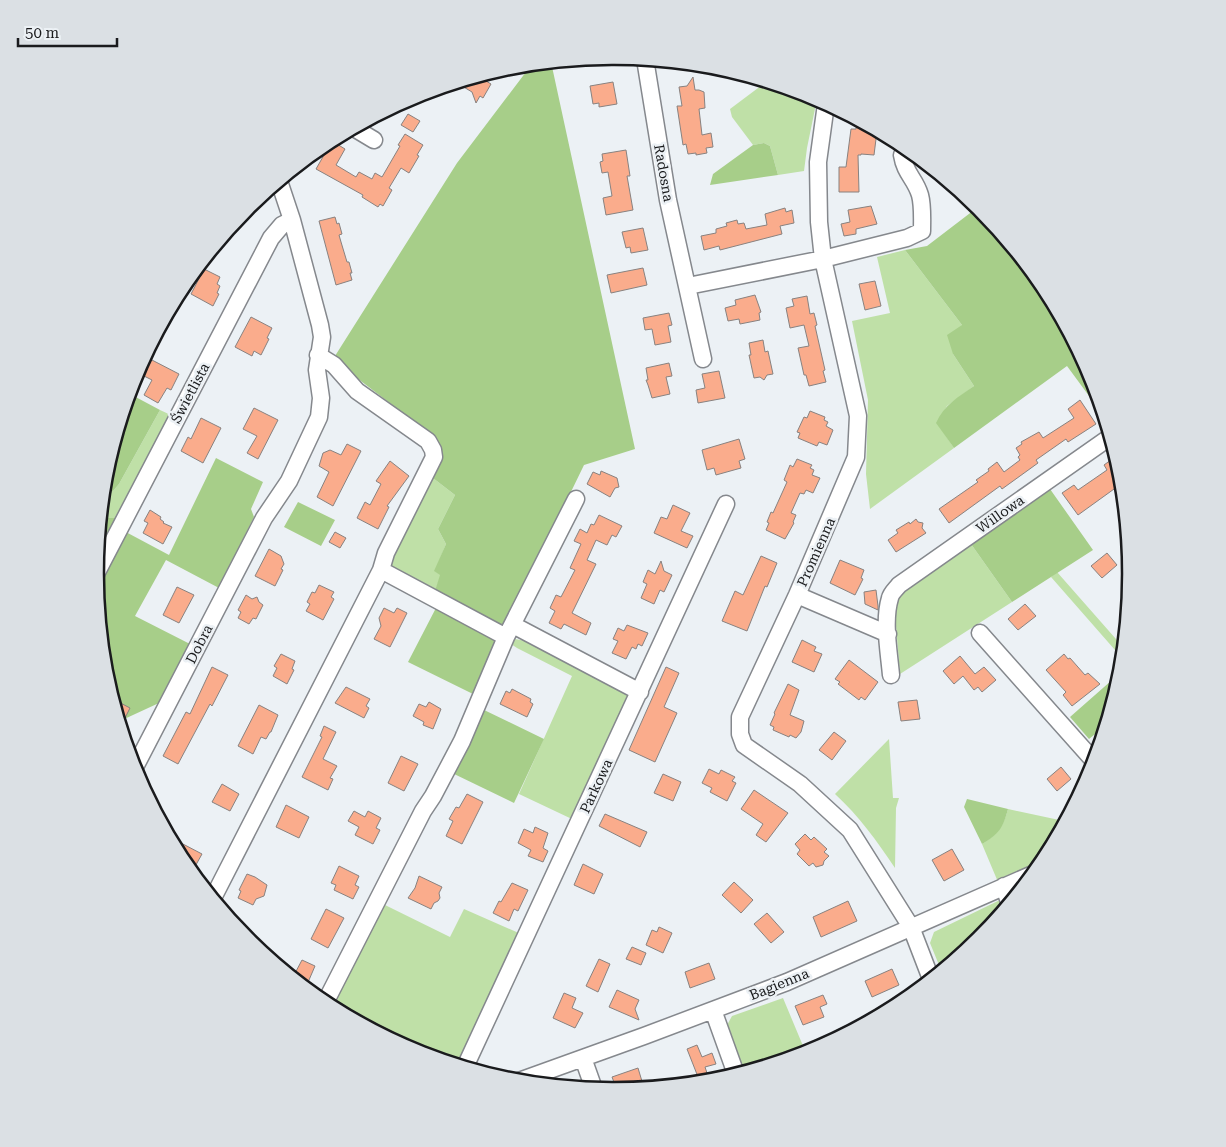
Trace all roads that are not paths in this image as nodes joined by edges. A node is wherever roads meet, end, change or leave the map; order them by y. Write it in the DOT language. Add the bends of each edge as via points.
graph roads {
  1 [pos="646,66"];
  2 [pos="825,111"];
  3 [pos="361,132"];
  4 [pos="374,140"];
  5 [pos="902,156"];
  6 [pos="281,188"];
  7 [pos="292,220"];
  8 [pos="823,259"];
  9 [pos="688,286"];
  10 [pos="318,355"];
  11 [pos="703,359"];
  12 [pos="1104,441"];
  13 [pos="576,499"];
  14 [pos="726,504"];
  15 [pos="105,557"];
  16 [pos="381,570"];
  17 [pos="797,595"];
  18 [pos="510,631"];
  19 [pos="980,633"];
  20 [pos="888,634"];
  21 [pos="891,675"];
  22 [pos="640,692"];
  23 [pos="1088,755"];
  24 [pos="139,759"];
  25 [pos="1018,880"];
  26 [pos="1004,886"];
  27 [pos="217,891"];
  28 [pos="1007,895"];
  29 [pos="911,927"];
  30 [pos="928,972"];
  31 [pos="329,995"];
  32 [pos="713,1010"];
  33 [pos="583,1058"];
  34 [pos="468,1061"];
  35 [pos="734,1067"];
  36 [pos="535,1076"];
  37 [pos="591,1081"];
  1 -- 9 [label="street, Radosna" via="668,200"];
  2 -- 8 [label="street, Promienna" via="818,162"];
  3 -- 4 [label="street"];
  5 -- 8 [label="street" via="905,170 920,197 922,231 907,238"];
  6 -- 7 [label="street, Dobra"];
  7 -- 10 [label="street, Dobra" via="320,325 322,336"];
  7 -- 15 [label="street, Świetlista" via="282,225 271,238"];
  8 -- 9 [label="street"];
  8 -- 17 [label="street, Promienna" via="858,416 858,441 856,456"];
  9 -- 11 [label="street, Radosna"];
  10 -- 16 [label="street" via="334,365 357,391 428,440 434,450 434,457 386,553"];
  10 -- 24 [label="street, Dobra" via="321,398 317,422 289,481 264,518"];
  12 -- 20 [label="street, Willowa" via="899,585 889,599"];
  13 -- 18 [label="street"];
  14 -- 22 [label="street, Parkowa"];
  16 -- 18 [label="street"];
  16 -- 27 [label="street"];
  17 -- 20 [label="street"];
  17 -- 29 [label="street, Promienna" via="740,717 740,734 744,745 800,784 850,830"];
  18 -- 22 [label="street"];
  18 -- 31 [label="street" via="462,741"];
  19 -- 23 [label="street"];
  20 -- 21 [label="street"];
  22 -- 34 [label="street, Parkowa"];
  25 -- 26 [label="street, Bagienna"];
  26 -- 28 [label="street"];
  26 -- 29 [label="street, Bagienna"];
  29 -- 30 [label="street, Promienna"];
  29 -- 32 [label="street, Bagienna" via="787,982"];
  32 -- 33 [label="street, Bagienna"];
  32 -- 35 [label="street"];
  33 -- 36 [label="street, Bagienna"];
  33 -- 37 [label="street"];
}
